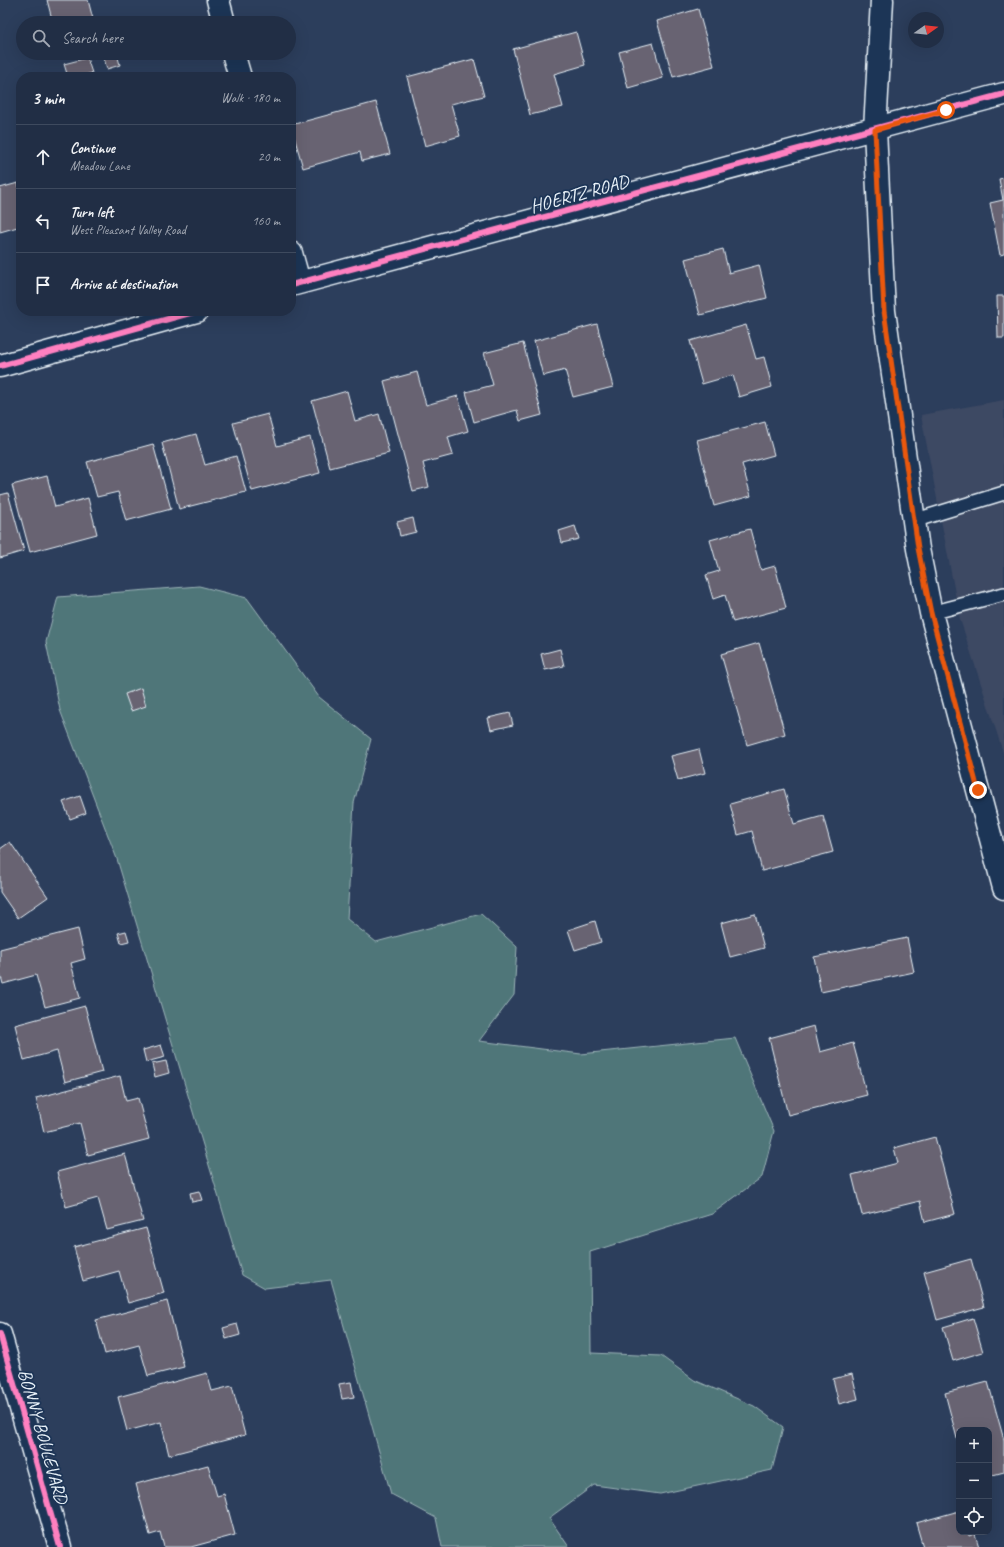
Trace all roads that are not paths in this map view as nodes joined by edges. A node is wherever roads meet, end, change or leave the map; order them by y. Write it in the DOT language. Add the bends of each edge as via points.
graph roads {
  1 [pos="218,0"];
  2 [pos="882,0"];
  3 [pos="222,16"];
  4 [pos="235,60"];
  5 [pos="239,72"];
  6 [pos="1004,94"];
  7 [pos="875,130"];
  8 [pos="296,283"];
  9 [pos="179,316"];
  10 [pos="0,366"];
  11 [pos="1004,493"];
  12 [pos="914,521"];
  13 [pos="1004,594"];
  14 [pos="931,613"];
  15 [pos="1004,888"];
  16 [pos="0,1334"];
  17 [pos="60,1547"];
  1 -- 3 [label="street"];
  2 -- 7 [label="street"];
  4 -- 5 [label="street"];
  6 -- 7 [label="street, HOERTZ ROAD"];
  7 -- 8 [label="street, HOERTZ ROAD"];
  7 -- 12 [label="street" via="884,311"];
  9 -- 10 [label="street"];
  11 -- 12 [label="lane"];
  12 -- 14 [label="street"];
  13 -- 14 [label="lane"];
  14 -- 15 [label="street"];
  16 -- 17 [label="street, BONNY BOULEVARD"];
}
